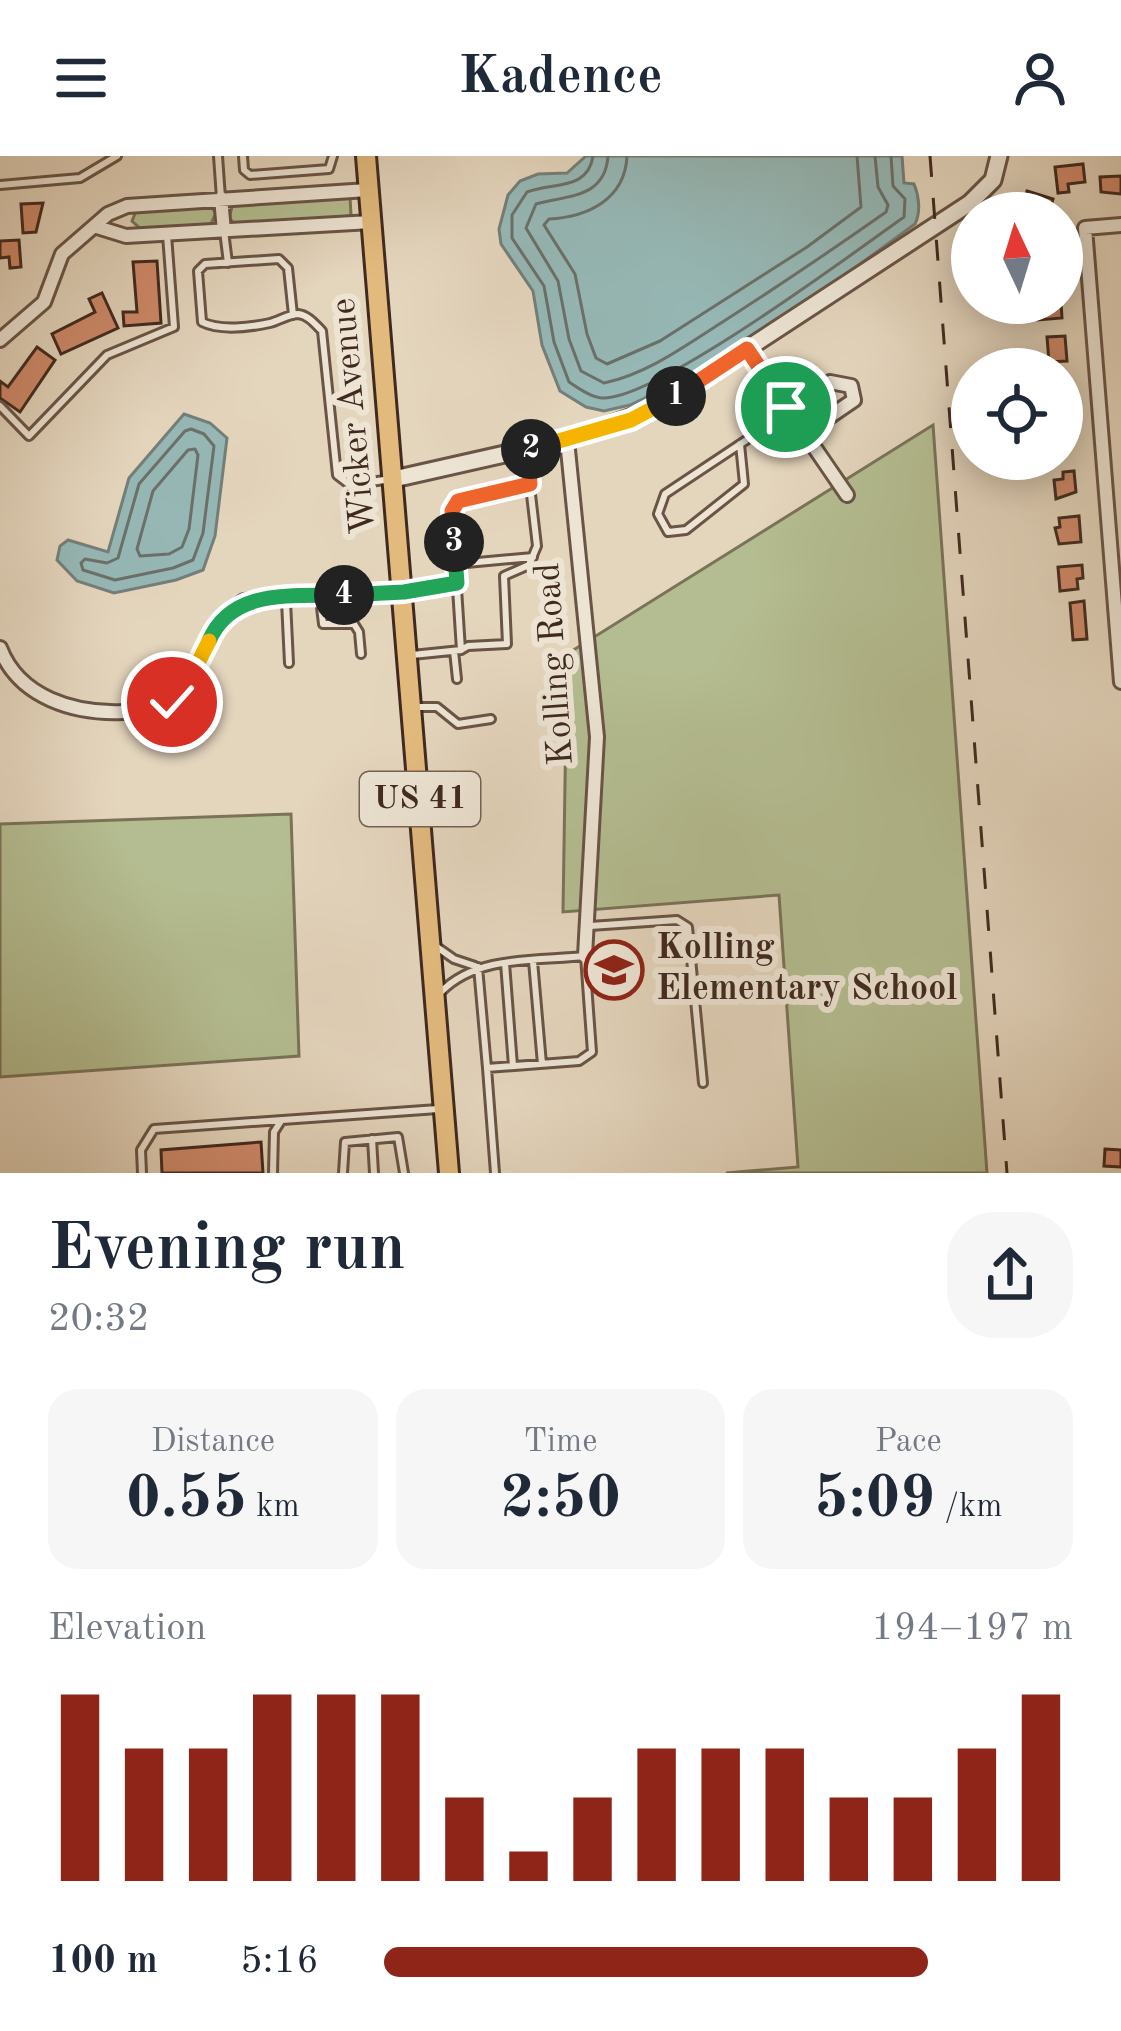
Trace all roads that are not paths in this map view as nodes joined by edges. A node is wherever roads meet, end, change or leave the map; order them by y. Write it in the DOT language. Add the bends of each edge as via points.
graph roads {
  1 [pos="117,156"];
  2 [pos="218,156"];
  3 [pos="243,156"];
  4 [pos="333,156"];
  5 [pos="366,156"];
  6 [pos="999,156"];
  7 [pos="0,184"];
  8 [pos="368,190"];
  9 [pos="221,198"];
  10 [pos="371,222"];
  11 [pos="1121,225"];
  12 [pos="97,227"];
  13 [pos="224,231"];
  14 [pos="167,235"];
  15 [pos="228,263"];
  16 [pos="293,315"];
  17 [pos="0,340"];
  18 [pos="747,349"];
  19 [pos="0,406"];
  20 [pos="786,407"];
  21 [pos="807,432"];
  22 [pos="566,440"];
  23 [pos="740,444"];
  24 [pos="527,450"];
  25 [pos="394,479"];
  26 [pos="530,484"];
  27 [pos="847,495"];
  28 [pos="533,557"];
  29 [pos="456,564"];
  30 [pos="457,583"];
  31 [pos="404,592"];
  32 [pos="320,596"];
  33 [pos="285,598"];
  34 [pos="0,648"];
  35 [pos="457,650"];
  36 [pos="361,654"];
  37 [pos="409,655"];
  38 [pos="289,662"];
  39 [pos="457,679"];
  40 [pos="1120,682"];
  41 [pos="413,707"];
  42 [pos="491,719"];
  43 [pos="586,927"];
  44 [pos="431,944"];
  45 [pos="585,956"];
  46 [pos="533,961"];
  47 [pos="505,963"];
  48 [pos="478,967"];
  49 [pos="436,997"];
  50 [pos="542,1064"];
  51 [pos="513,1066"];
  52 [pos="487,1068"];
  53 [pos="703,1083"];
  54 [pos="444,1109"];
  55 [pos="280,1121"];
  56 [pos="371,1139"];
  57 [pos="142,1173"];
  58 [pos="273,1173"];
  59 [pos="343,1173"];
  60 [pos="374,1173"];
  61 [pos="404,1173"];
  62 [pos="449,1173"];
  63 [pos="495,1173"];
  1 -- 7 [label="lane" via="80,178"];
  2 -- 9 [label="lane"];
  3 -- 4 [label="lane" via="250,175 329,169"];
  5 -- 8 [label="highway, Wicker Avenue / US 41"];
  6 -- 18 [label="street" via="993,180 970,203"];
  8 -- 9 [label="street"];
  8 -- 10 [label="highway, Wicker Avenue / US 41"];
  9 -- 12 [label="street" via="128,206"];
  9 -- 13 [label="street"];
  10 -- 13 [label="street"];
  10 -- 25 [label="highway, Wicker Avenue / US 41"];
  11 -- 40 [label="street" via="1085,228"];
  12 -- 14 [label="street"];
  12 -- 17 [label="street" via="62,254 44,302"];
  13 -- 14 [label="street"];
  13 -- 15 [label="lane"];
  14 -- 19 [label="lane" via="174,327 107,355 28,436"];
  15 -- 16 [label="lane" via="279,259 288,268"];
  15 -- 16 [label="lane" via="197,271 202,322 266,324"];
  16 -- 25 [label="lane" via="305,316 326,339 337,475 350,485"];
  18 -- 20 [label="street"];
  18 -- 22 [label="street" via="655,410"];
  20 -- 21 [label="street"];
  20 -- 21 [label="street" via="830,382 851,386 854,400"];
  20 -- 23 [label="lane"];
  21 -- 27 [label="street"];
  22 -- 24 [label="street"];
  22 -- 43 [label="street, Kolling Road" via="597,737"];
  23 -- 23 [label="lane" via="664,494 658,514 668,532 686,530 744,484"];
  24 -- 25 [label="street"];
  24 -- 26 [label="lane"];
  25 -- 31 [label="highway, Wicker Avenue / US 41"];
  26 -- 28 [label="lane"];
  26 -- 29 [label="lane" via="458,501"];
  28 -- 29 [label="lane"];
  28 -- 35 [label="lane" via="504,576 507,644"];
  29 -- 30 [label="lane"];
  30 -- 31 [label="lane"];
  30 -- 35 [label="lane"];
  31 -- 32 [label="street"];
  31 -- 37 [label="highway, Wicker Avenue / US 41"];
  32 -- 33 [label="street"];
  32 -- 36 [label="lane" via="322,624 354,624"];
  33 -- 34 [label="street" via="244,602 224,615 186,687 155,709 91,713 48,700"];
  33 -- 38 [label="lane"];
  35 -- 37 [label="lane"];
  35 -- 39 [label="lane"];
  37 -- 41 [label="highway, Wicker Avenue / US 41"];
  41 -- 42 [label="lane" via="437,707 458,724"];
  41 -- 44 [label="highway, Wicker Avenue / US 41"];
  43 -- 45 [label="street, Kolling Road"];
  43 -- 53 [label="lane" via="676,920 688,927"];
  44 -- 48 [label="lane"];
  44 -- 49 [label="highway, Wicker Avenue / US 41"];
  45 -- 46 [label="lane"];
  45 -- 50 [label="lane" via="592,1052"];
  46 -- 47 [label="lane"];
  46 -- 50 [label="lane"];
  47 -- 48 [label="lane"];
  47 -- 51 [label="lane"];
  48 -- 49 [label="lane"];
  48 -- 52 [label="lane"];
  49 -- 54 [label="highway, Wicker Avenue / US 41"];
  50 -- 51 [label="lane"];
  51 -- 52 [label="lane"];
  52 -- 63 [label="lane"];
  54 -- 55 [label="lane"];
  54 -- 62 [label="highway, Wicker Avenue / US 41"];
  55 -- 57 [label="lane" via="154,1129 141,1150"];
  55 -- 58 [label="lane"];
  56 -- 59 [label="lane" via="344,1142"];
  56 -- 60 [label="lane"];
  56 -- 61 [label="lane" via="398,1137"];
}
